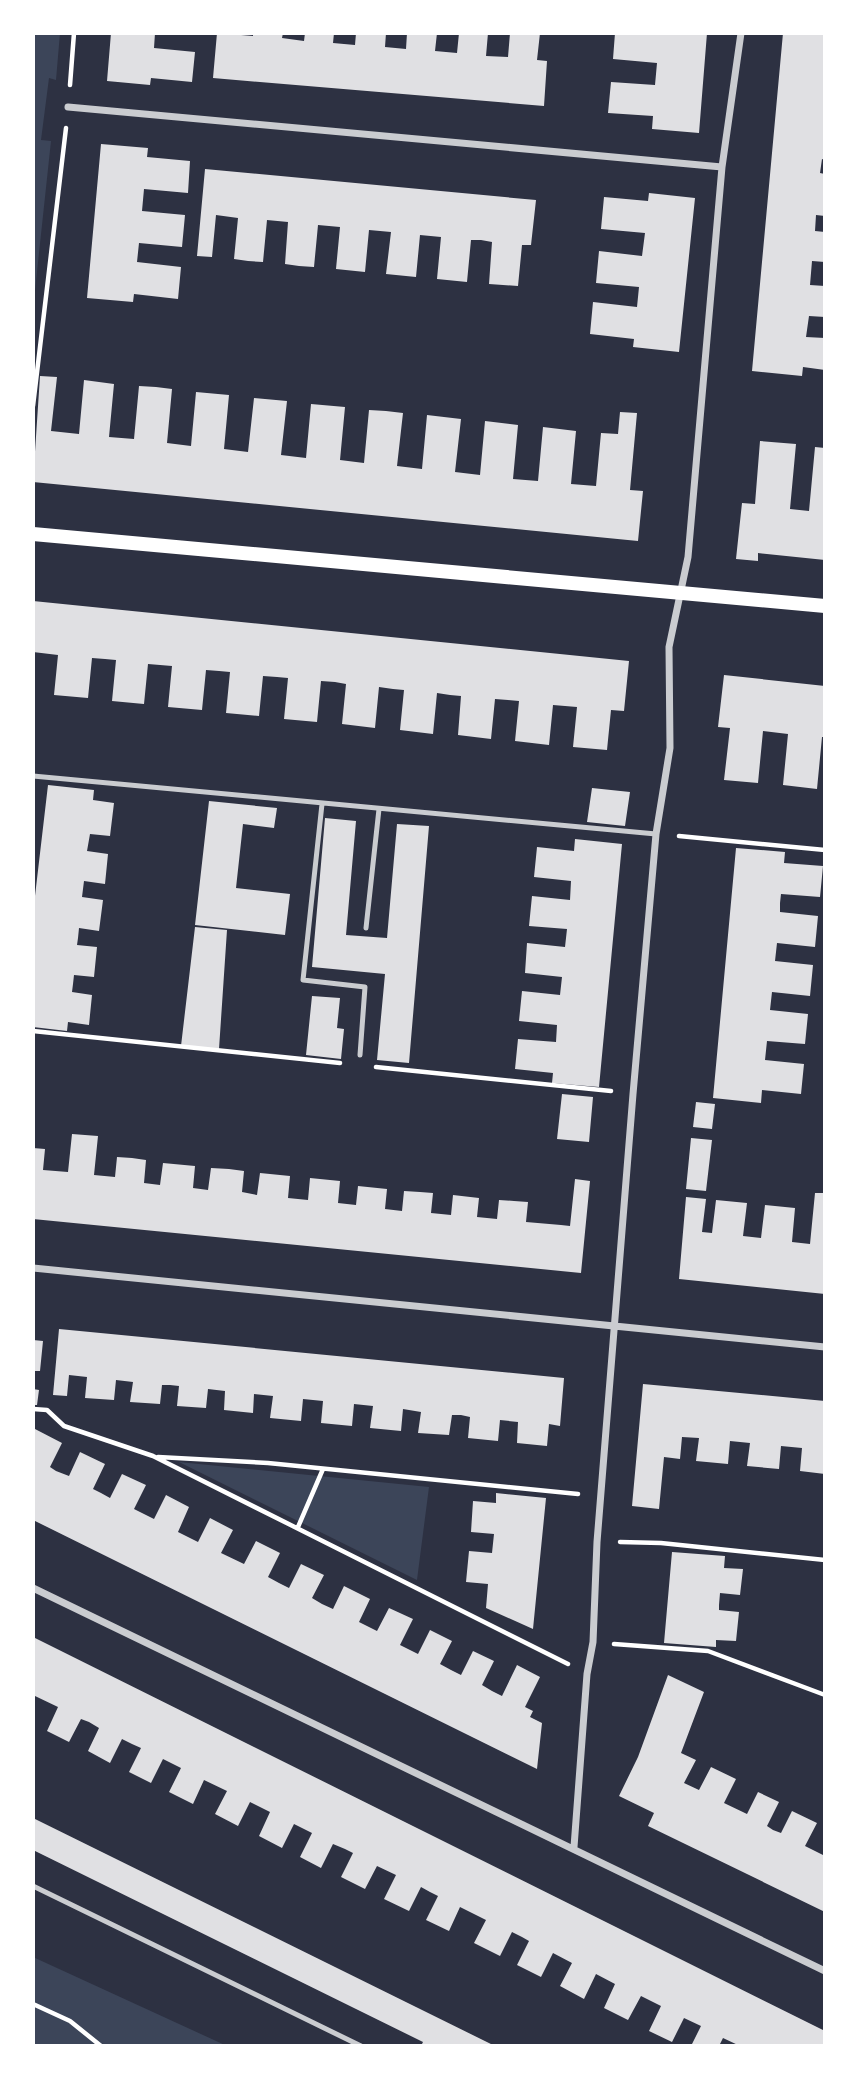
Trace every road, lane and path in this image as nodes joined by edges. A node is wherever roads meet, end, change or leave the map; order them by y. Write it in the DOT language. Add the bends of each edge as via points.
graph roads {
  1 [pos="74,33"];
  2 [pos="741,33"];
  3 [pos="68,107"];
  4 [pos="722,167"];
  5 [pos="33,405"];
  6 [pos="33,534"];
  7 [pos="682,590"];
  8 [pos="825,606"];
  9 [pos="33,776"];
  10 [pos="322,804"];
  11 [pos="379,809"];
  12 [pos="656,834"];
  13 [pos="825,850"];
  14 [pos="366,928"];
  15 [pos="33,1031"];
  16 [pos="360,1055"];
  17 [pos="347,1064"];
  18 [pos="374,1067"];
  19 [pos="633,1094"];
  20 [pos="33,1268"];
  21 [pos="616,1326"];
  22 [pos="825,1347"];
  23 [pos="33,1409"];
  24 [pos="153,1457"];
  25 [pos="323,1469"];
  26 [pos="600,1496"];
  27 [pos="298,1527"];
  28 [pos="597,1542"];
  29 [pos="825,1560"];
  30 [pos="33,1588"];
  31 [pos="593,1642"];
  32 [pos="587,1674"];
  33 [pos="825,1695"];
  34 [pos="574,1847"];
  35 [pos="33,1886"];
  36 [pos="825,1971"];
  37 [pos="33,2004"];
  38 [pos="101,2046"];
  39 [pos="361,2046"];
  1 -- 3 [label="path"];
  2 -- 4 [label="street"];
  3 -- 4 [label="street"];
  3 -- 5 [label="path"];
  4 -- 7 [label="street"];
  6 -- 7 [label="main road"];
  7 -- 8 [label="main road"];
  7 -- 12 [label="street" via="671,624 670,748"];
  9 -- 10 [label="lane"];
  10 -- 11 [label="lane"];
  10 -- 16 [label="lane" via="303,980 365,987"];
  11 -- 12 [label="lane"];
  11 -- 14 [label="lane"];
  12 -- 13 [label="path"];
  12 -- 19 [label="street"];
  15 -- 17 [label="path"];
  18 -- 19 [label="path"];
  19 -- 21 [label="street"];
  20 -- 21 [label="street"];
  21 -- 22 [label="street"];
  21 -- 26 [label="street"];
  23 -- 24 [label="path" via="47,1410 64,1426"];
  24 -- 25 [label="path"];
  24 -- 27 [label="path"];
  25 -- 26 [label="path"];
  25 -- 27 [label="path"];
  26 -- 28 [label="street"];
  27 -- 32 [label="path"];
  28 -- 29 [label="path" via="662,1543"];
  28 -- 31 [label="street"];
  30 -- 34 [label="street"];
  31 -- 32 [label="street"];
  31 -- 33 [label="path" via="708,1651"];
  32 -- 34 [label="street"];
  34 -- 36 [label="street"];
  35 -- 39 [label="lane"];
  37 -- 38 [label="path" via="70,2021"];
}
